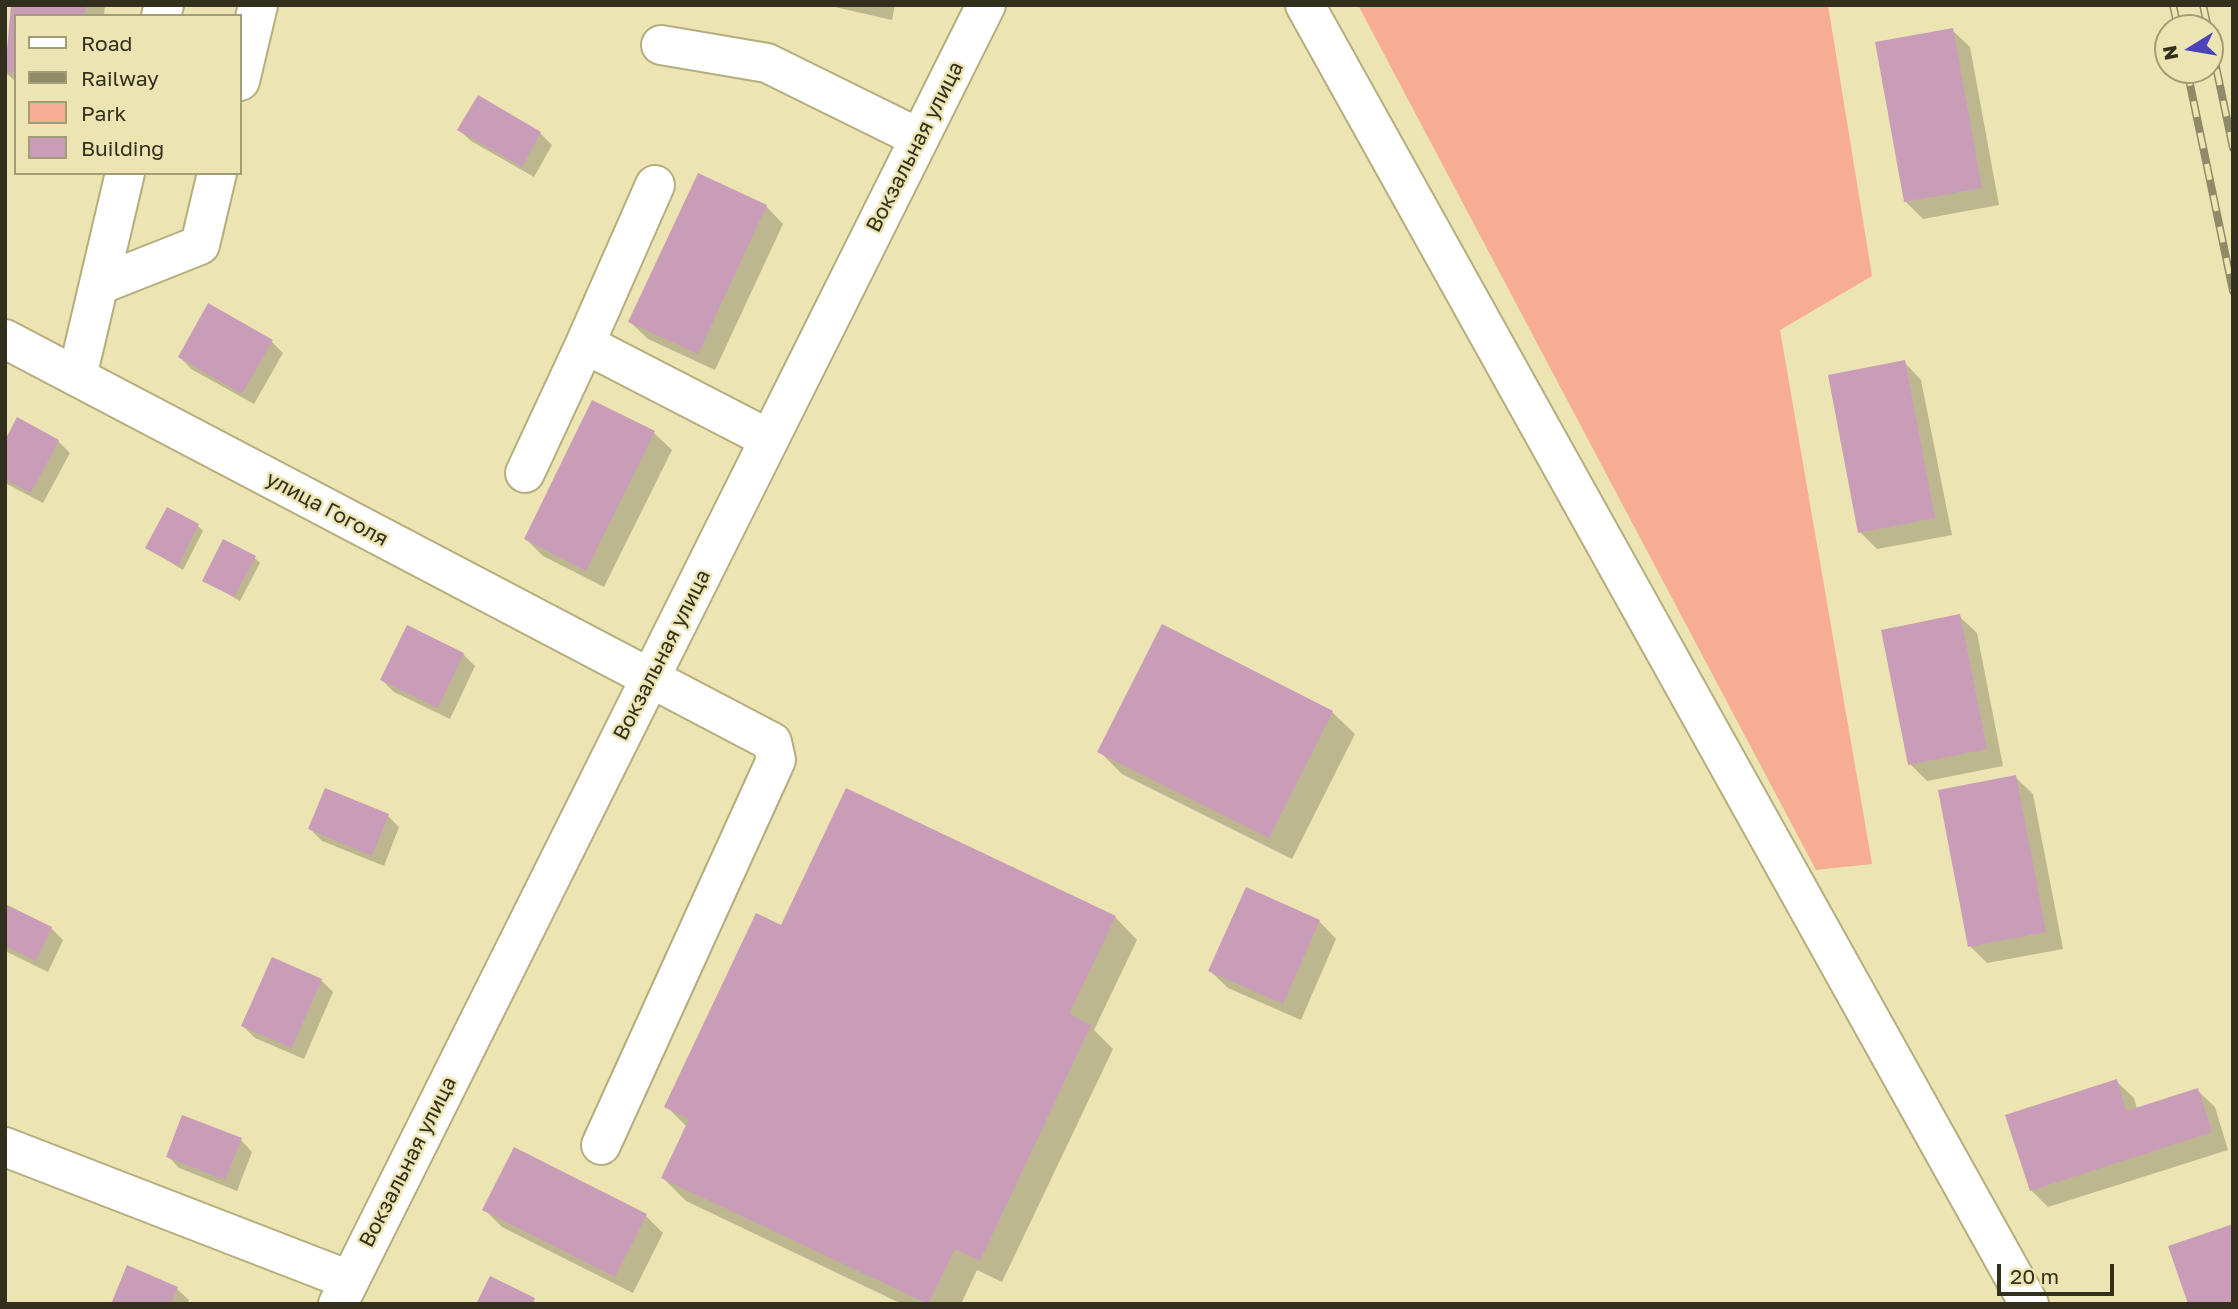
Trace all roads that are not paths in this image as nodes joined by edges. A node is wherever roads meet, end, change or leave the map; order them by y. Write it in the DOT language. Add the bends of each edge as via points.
graph roads {
  1 [pos="258,5"];
  2 [pos="986,5"];
  3 [pos="1305,5"];
  4 [pos="661,45"];
  5 [pos="242,73"];
  6 [pos="919,138"];
  7 [pos="125,175"];
  8 [pos="217,175"];
  9 [pos="655,185"];
  10 [pos="99,285"];
  11 [pos="5,338"];
  12 [pos="585,344"];
  13 [pos="77,376"];
  14 [pos="769,439"];
  15 [pos="525,474"];
  16 [pos="650,679"];
  17 [pos="601,1144"];
  18 [pos="5,1147"];
  19 [pos="343,1292"];
  20 [pos="2029,1304"];
  1 -- 5 [label="street"];
  2 -- 6 [label="street, Вокзальная улица"];
  3 -- 20 [label="street"];
  4 -- 6 [label="street" via="767,63"];
  6 -- 14 [label="street, Вокзальная улица"];
  7 -- 10 [label="street"];
  8 -- 10 [label="street" via="200,245"];
  9 -- 12 [label="street"];
  10 -- 13 [label="street"];
  11 -- 13 [label="street, улица Гоголя"];
  12 -- 14 [label="street"];
  12 -- 15 [label="street"];
  13 -- 16 [label="street, улица Гоголя"];
  14 -- 16 [label="street, Вокзальная улица"];
  16 -- 17 [label="street, улица Гоголя" via="772,742 776,760"];
  16 -- 19 [label="street, Вокзальная улица"];
  18 -- 19 [label="street"];
}
